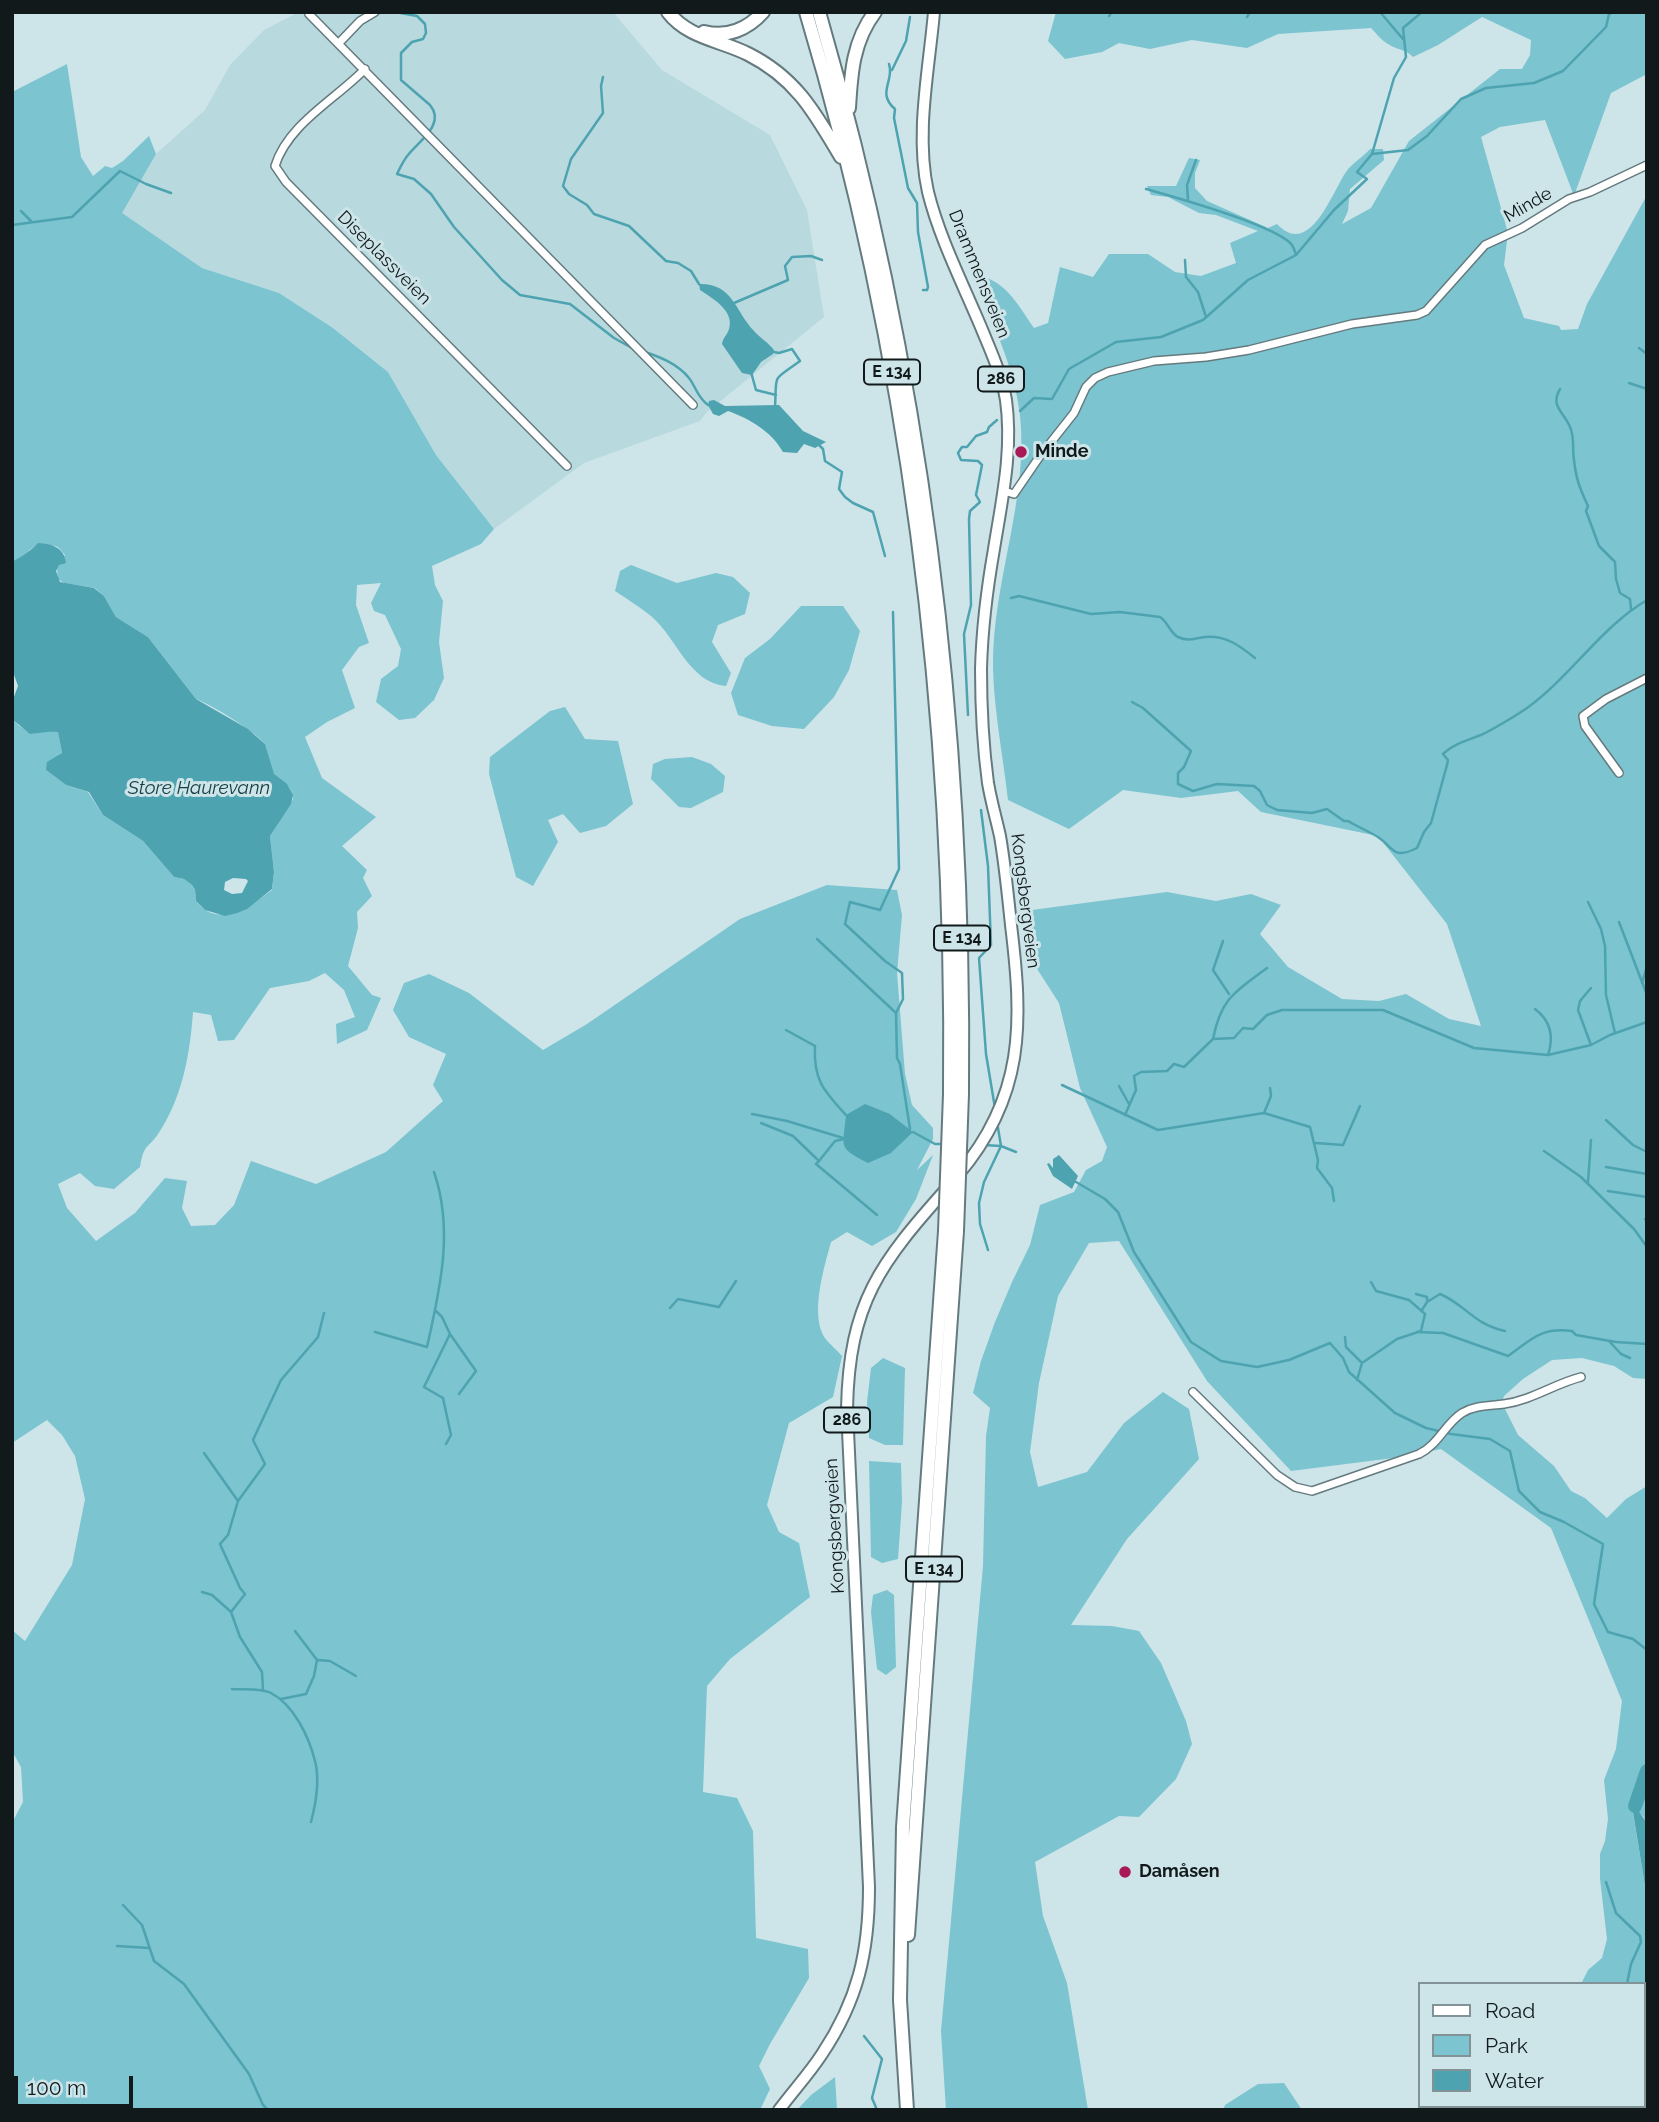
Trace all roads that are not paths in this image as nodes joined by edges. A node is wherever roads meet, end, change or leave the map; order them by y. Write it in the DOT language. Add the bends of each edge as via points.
graph roads {
  1 [pos="375,12"];
  2 [pos="668,12"];
  3 [pos="674,12"];
  4 [pos="763,12"];
  5 [pos="806,12"];
  6 [pos="819,12"];
  7 [pos="875,12"];
  8 [pos="934,12"];
  9 [pos="309,14"];
  10 [pos="339,43"];
  11 [pos="365,69"];
  12 [pos="849,123"];
  13 [pos="1647,164"];
  14 [pos="849,173"];
  15 [pos="693,405"];
  16 [pos="567,466"];
  17 [pos="1009,492"];
  18 [pos="1647,678"];
  19 [pos="985,757"];
  20 [pos="1619,773"];
  21 [pos="956,1094"];
  22 [pos="951,1231"];
  23 [pos="1581,1377"];
  24 [pos="1193,1392"];
  25 [pos="779,2110"];
  26 [pos="907,2110"];
  27 [pos="914,2110"];
  1 -- 10 [label="street"];
  2 -- 14 [label="highway, E 134" via="685,29 748,54 785,78 819,118"];
  3 -- 4 [label="highway" via="696,29 723,34 743,28"];
  5 -- 14 [label="highway, E 134"];
  6 -- 12 [label="highway, E 134"];
  7 -- 12 [label="highway, E 134" via="853,58"];
  8 -- 17 [label="main road, Drammensveien / 286" via="922,146 925,172 942,234 1002,383 1009,434"];
  9 -- 10 [label="street"];
  10 -- 11 [label="street"];
  11 -- 15 [label="street"];
  11 -- 16 [label="street, Diseplassveien" via="295,133 279,152 275,166"];
  12 -- 21 [label="highway, E 134" via="900,348 941,627 960,868"];
  13 -- 17 [label="street, Minde" via="1569,199 1485,245 1417,315 1352,324 1249,350 1124,366 1095,378 1068,422"];
  14 -- 21 [label="highway, E 134" via="900,417 931,645 948,866"];
  17 -- 19 [label="main road, Drammensveien / 286" via="983,621"];
  18 -- 20 [label="street" via="1583,716 1585,726"];
  19 -- 25 [label="main road, Kongsbergveien / 286" via="1013,942 1019,1006 1017,1045 1007,1090 987,1135 877,1275 853,1337 847,1409 869,1887 867,1942 859,1979 841,2023"];
  21 -- 22 [label="highway, E 134, bridge"];
  22 -- 26 [label="highway, E 134" via="903,1827 900,2000"];
  22 -- 27 [label="highway, E 134" via="909,1906 907,2006"];
  23 -- 24 [label="street" via="1521,1400 1470,1409 1419,1454 1312,1491 1295,1488 1277,1475"];
}
